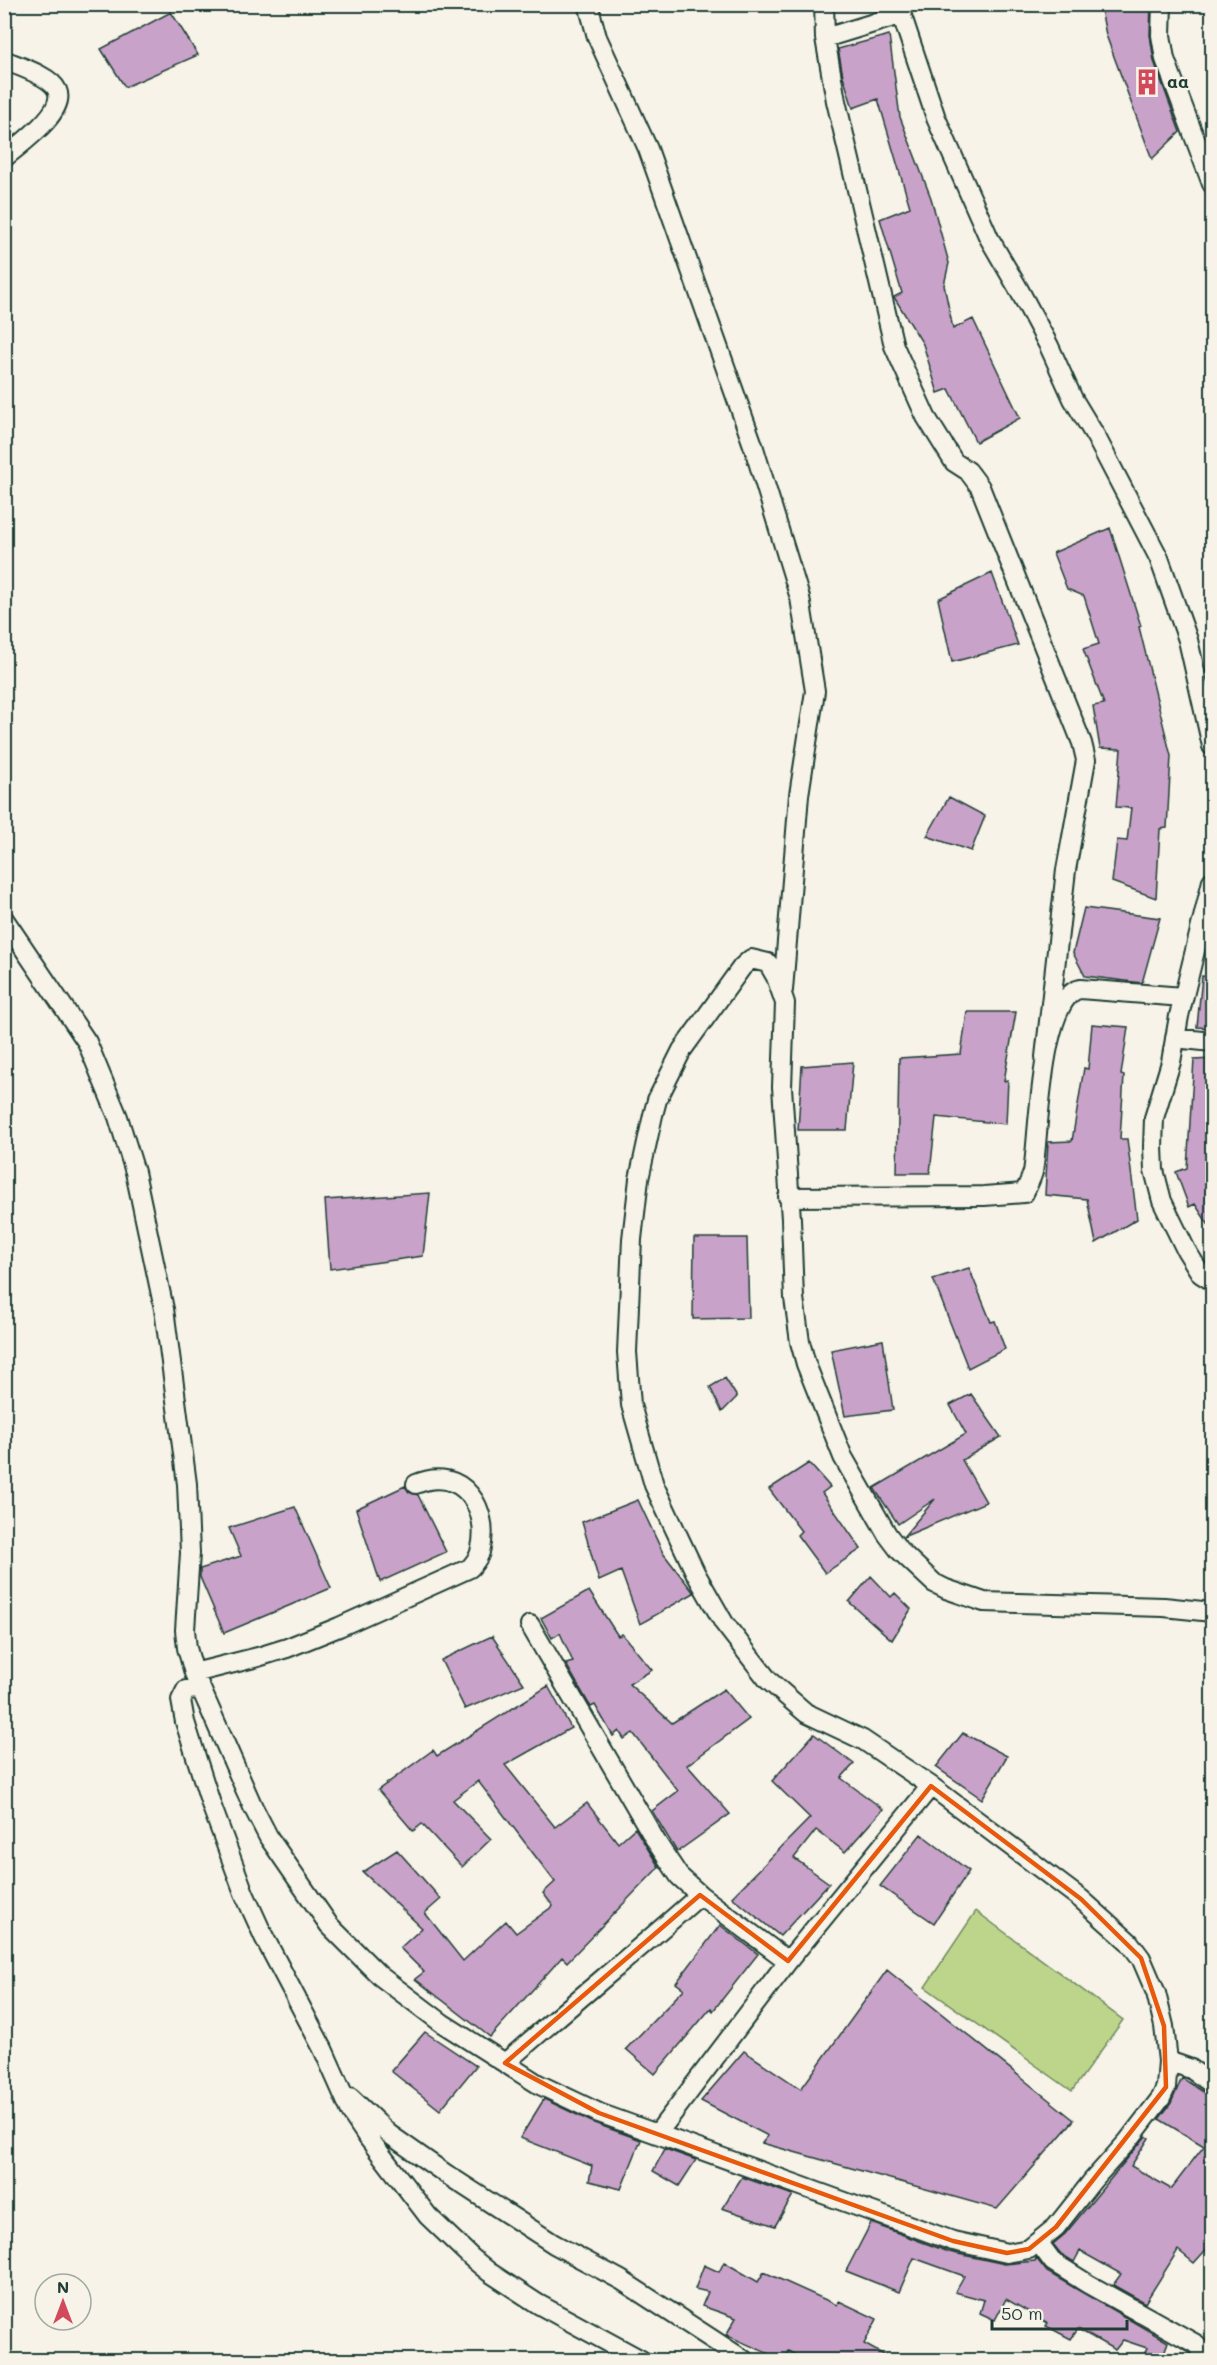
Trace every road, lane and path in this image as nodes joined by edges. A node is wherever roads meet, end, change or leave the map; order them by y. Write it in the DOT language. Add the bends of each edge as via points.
graph roads {
  1 [pos="588,4"];
  2 [pos="824,4"];
  3 [pos="1162,4"];
  4 [pos="899,10"];
  5 [pos="825,38"];
  6 [pos="4,60"];
  7 [pos="4,158"];
  8 [pos="1212,184"];
  9 [pos="1212,746"];
  10 [pos="1212,881"];
  11 [pos="4,919"];
  12 [pos="782,992"];
  13 [pos="1183,998"];
  14 [pos="1175,1038"];
  15 [pos="1212,1042"];
  16 [pos="1045,1057"];
  17 [pos="788,1197"];
  18 [pos="1212,1281"];
  19 [pos="416,1484"];
  20 [pos="1212,1612"];
  21 [pos="530,1625"];
  22 [pos="197,1681"];
  23 [pos="931,1786"];
  24 [pos="700,1895"];
  25 [pos="788,1961"];
  26 [pos="1168,2061"];
  27 [pos="505,2064"];
  28 [pos="339,2083"];
  29 [pos="1212,2084"];
  30 [pos="657,2134"];
  31 [pos="1039,2242"];
  32 [pos="642,2361"];
  33 [pos="744,2361"];
  34 [pos="1211,2361"];
  1 -- 12 [label="street" via="597,37 648,149 753,445 800,598 815,691 799,795"];
  2 -- 5 [label="street"];
  3 -- 8 [label="street" via="1165,59"];
  4 -- 5 [label="street"];
  4 -- 9 [label="street" via="936,118 989,238 1159,558 1188,640"];
  5 -- 16 [label="street" via="836,101 894,346 926,417 954,462 968,471 980,487 1086,760 1066,870"];
  6 -- 7 [label="street" via="48,81 57,89 59,98 46,121"];
  10 -- 13 [label="street"];
  11 -- 22 [label="street" via="87,1042 118,1117 135,1172 164,1309 187,1484 190,1553 185,1630"];
  12 -- 17 [label="street"];
  12 -- 23 [label="street" via="768,963 751,959 682,1050 657,1100 639,1179 632,1239 627,1352 631,1405 654,1485 700,1581 746,1655 806,1713 863,1740"];
  13 -- 14 [label="street"];
  13 -- 16 [label="street" via="1073,991 1060,1009"];
  14 -- 15 [label="street"];
  14 -- 18 [label="street" via="1154,1118 1154,1170 1162,1201 1186,1250 1201,1274"];
  16 -- 17 [label="street" via="1033,1173 1024,1193"];
  17 -- 20 [label="street" via="794,1298 806,1364 843,1457 887,1534 924,1575 946,1589 984,1602"];
  19 -- 22 [label="street" via="444,1478 470,1493 482,1519 483,1536 480,1555 470,1568 339,1627"];
  21 -- 24 [label="street" via="657,1843 679,1876"];
  22 -- 27 [label="street" via="269,1838 329,1925 404,1996"];
  22 -- 28 [label="street" via="182,1695 182,1706 223,1837 264,1937"];
  23 -- 25 [label="street"];
  23 -- 26 [label="street" via="1081,1899 1129,1942 1141,1958 1156,1993"];
  24 -- 25 [label="street"];
  24 -- 27 [label="street"];
  25 -- 30 [label="street"];
  26 -- 29 [label="street" via="1191,2069"];
  26 -- 31 [label="street" via="1161,2098 1056,2227"];
  27 -- 30 [label="street" via="599,2114"];
  28 -- 32 [label="street" via="366,2135 428,2216 454,2242 489,2272 538,2304"];
  28 -- 33 [label="street" via="389,2134 446,2174 554,2244 621,2280"];
  30 -- 31 [label="street" via="962,2244 1007,2253"];
  31 -- 34 [label="street" via="1053,2262 1196,2344"];
}
